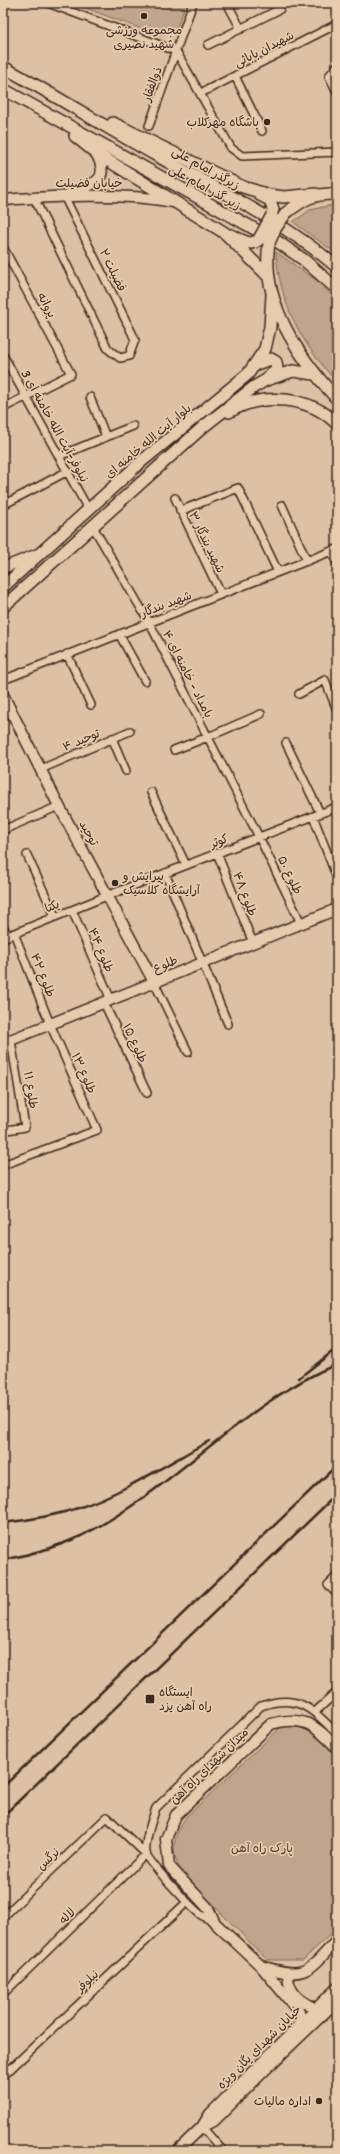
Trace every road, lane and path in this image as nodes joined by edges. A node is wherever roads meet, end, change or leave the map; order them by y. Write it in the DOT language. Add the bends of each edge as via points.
graph roads {
  1 [pos="48,3"];
  2 [pos="193,3"];
  3 [pos="227,3"];
  4 [pos="280,9"];
  5 [pos="337,24"];
  6 [pos="241,29"];
  7 [pos="208,45"];
  8 [pos="176,51"];
  9 [pos="337,66"];
  10 [pos="3,67"];
  11 [pos="235,76"];
  12 [pos="3,89"];
  13 [pos="337,92"];
  14 [pos="200,93"];
  15 [pos="59,97"];
  16 [pos="53,118"];
  17 [pos="149,126"];
  18 [pos="262,131"];
  19 [pos="337,152"];
  20 [pos="96,153"];
  21 [pos="243,187"];
  22 [pos="316,194"];
  23 [pos="337,194"];
  24 [pos="64,196"];
  25 [pos="34,198"];
  26 [pos="3,200"];
  27 [pos="174,202"];
  28 [pos="225,233"];
  29 [pos="264,241"];
  30 [pos="3,246"];
  31 [pos="337,267"];
  32 [pos="268,275"];
  33 [pos="337,289"];
  34 [pos="272,295"];
  35 [pos="3,355"];
  36 [pos="256,364"];
  37 [pos="314,374"];
  38 [pos="266,380"];
  39 [pos="26,396"];
  40 [pos="90,397"];
  41 [pos="337,399"];
  42 [pos="3,408"];
  43 [pos="337,424"];
  44 [pos="133,426"];
  45 [pos="203,427"];
  46 [pos="106,437"];
  47 [pos="59,456"];
  48 [pos="68,471"];
  49 [pos="174,498"];
  50 [pos="3,505"];
  51 [pos="282,505"];
  52 [pos="88,509"];
  53 [pos="180,511"];
  54 [pos="92,525"];
  55 [pos="334,550"];
  56 [pos="40,553"];
  57 [pos="307,561"];
  58 [pos="337,563"];
  59 [pos="3,568"];
  60 [pos="278,572"];
  61 [pos="3,587"];
  62 [pos="221,594"];
  63 [pos="3,607"];
  64 [pos="149,622"];
  65 [pos="120,634"];
  66 [pos="67,654"];
  67 [pos="3,680"];
  68 [pos="145,681"];
  69 [pos="3,694"];
  70 [pos="299,694"];
  71 [pos="91,705"];
  72 [pos="337,710"];
  73 [pos="261,714"];
  74 [pos="130,730"];
  75 [pos="208,737"];
  76 [pos="112,738"];
  77 [pos="286,743"];
  78 [pos="174,750"];
  79 [pos="41,769"];
  80 [pos="126,771"];
  81 [pos="151,792"];
  82 [pos="59,806"];
  83 [pos="337,807"];
  84 [pos="320,813"];
  85 [pos="313,816"];
  86 [pos="3,830"];
  87 [pos="259,837"];
  88 [pos="217,853"];
  89 [pos="27,855"];
  90 [pos="186,865"];
  91 [pos="166,873"];
  92 [pos="337,878"];
  93 [pos="108,895"];
  94 [pos="337,909"];
  95 [pos="72,910"];
  96 [pos="55,916"];
  97 [pos="301,923"];
  98 [pos="3,926"];
  99 [pos="9,936"];
  100 [pos="252,943"];
  101 [pos="202,963"];
  102 [pos="154,982"];
  103 [pos="107,1001"];
  104 [pos="50,1024"];
  105 [pos="228,1024"];
  106 [pos="7,1042"];
  107 [pos="188,1052"];
  108 [pos="147,1093"];
  109 [pos="7,1130"];
  110 [pos="3,1165"];
  111 [pos="337,1576"];
  112 [pos="337,1594"];
  113 [pos="337,1692"];
  114 [pos="316,1712"];
  115 [pos="337,1734"];
  116 [pos="337,1748"];
  117 [pos="146,1854"];
  118 [pos="188,1902"];
  119 [pos="3,1917"];
  120 [pos="215,1923"];
  121 [pos="337,1940"];
  122 [pos="260,1966"];
  123 [pos="288,1973"];
  124 [pos="337,1988"];
  125 [pos="3,1994"];
  126 [pos="337,2001"];
  127 [pos="317,2008"];
  128 [pos="301,2023"];
  129 [pos="3,2076"];
  130 [pos="202,2127"];
  131 [pos="177,2151"];
  132 [pos="223,2151"];
  1 -- 8 [label="street"];
  2 -- 8 [label="street, ذوالفقار"];
  3 -- 6 [label="street"];
  4 -- 6 [label="street"];
  5 -- 11 [label="street, شهیدان بابائی"];
  6 -- 7 [label="street"];
  8 -- 14 [label="street"];
  8 -- 17 [label="street, ذوالفقار"];
  9 -- 13 [label="street" via="329,76"];
  10 -- 15 [label="main road"];
  11 -- 14 [label="street, شهیدان بابائی"];
  11 -- 18 [label="street"];
  12 -- 16 [label="main road"];
  14 -- 19 [label="street" via="231,148 242,156"];
  15 -- 21 [label="main road"];
  15 -- 31 [label="main road, زیرگذر امام علی" via="286,228"];
  16 -- 20 [label="main road"];
  16 -- 33 [label="main road, زیر گذر امام علی" via="278,242 304,260"];
  20 -- 24 [label="street" via="102,164 100,177 93,184"];
  20 -- 27 [label="main road"];
  21 -- 22 [label="main road" via="284,197"];
  21 -- 29 [label="main road, bridge" via="270,200 273,210"];
  22 -- 23 [label="main road"];
  22 -- 29 [label="main road, bridge" via="286,213"];
  24 -- 25 [label="street, خیابان فضیلت"];
  24 -- 25 [label="street, فضیلت ۲" via="132,332 135,340 129,356 120,358 108,349"];
  24 -- 27 [label="street, خیابان فضیلت" via="148,197"];
  25 -- 26 [label="street, خیابان فضیلت"];
  27 -- 28 [label="main road"];
  28 -- 29 [label="main road" via="250,243"];
  28 -- 32 [label="main road"];
  29 -- 32 [label="main road"];
  30 -- 39 [label="street, پروانه" via="71,374"];
  32 -- 34 [label="main road"];
  34 -- 36 [label="main road, بلوار آیت الله خامنه ای" via="268,338"];
  34 -- 37 [label="main road" via="290,335"];
  35 -- 39 [label="street, نیلوفر-آیت الله خامنه ای 3"];
  36 -- 38 [label="main road" via="271,359 276,362 277,369"];
  36 -- 52 [label="main road, بلوار آیت الله خامنه ای" via="236,385 142,461"];
  37 -- 38 [label="main road, بلوار آیت الله خامنه ای" via="293,371"];
  37 -- 41 [label="main road"];
  38 -- 45 [label="main road, بلوار آیت الله خامنه ای"];
  39 -- 42 [label="street"];
  39 -- 47 [label="street, نیلوفر-آیت الله خامنه ای 3"];
  40 -- 46 [label="street"];
  43 -- 45 [label="main road" via="330,416 311,405 297,401 269,400 237,407"];
  44 -- 46 [label="street"];
  45 -- 54 [label="main road, بلوار آیت الله خامنه ای"];
  46 -- 47 [label="street"];
  47 -- 48 [label="street, نیلوفر-آیت الله خامنه ای 3"];
  48 -- 50 [label="street"];
  48 -- 52 [label="street, نیلوفر-آیت الله خامنه ای 3"];
  49 -- 53 [label="street, شهید بندگار ۳"];
  51 -- 57 [label="street"];
  52 -- 56 [label="main road, بلوار آیت الله خامنه ای"];
  53 -- 60 [label="street" via="238,488"];
  53 -- 62 [label="street, شهید بندگار ۳"];
  54 -- 63 [label="main road, بلوار آیت الله خامنه ای"];
  54 -- 64 [label="street, بامداد - خامنه ای ۴"];
  55 -- 57 [label="street, شهید بندگار"];
  55 -- 58 [label="street"];
  56 -- 59 [label="street"];
  56 -- 61 [label="main road, بلوار آیت الله خامنه ای"];
  57 -- 60 [label="street, شهید بندگار"];
  60 -- 62 [label="street, شهید بندگار"];
  62 -- 64 [label="street, شهید بندگار"];
  64 -- 65 [label="street, شهید بندگار"];
  64 -- 75 [label="street, بامداد - خامنه ای ۴"];
  65 -- 66 [label="street, شهید بندگار"];
  65 -- 68 [label="street"];
  66 -- 67 [label="street, شهید بندگار"];
  66 -- 71 [label="street"];
  69 -- 79 [label="street, توحید"];
  70 -- 72 [label="street" via="325,680"];
  73 -- 75 [label="street"];
  74 -- 76 [label="street, توحید ۴"];
  75 -- 78 [label="street"];
  75 -- 87 [label="street, بامداد - خامنه ای ۴"];
  76 -- 79 [label="street, توحید ۴"];
  76 -- 80 [label="street"];
  77 -- 84 [label="street"];
  79 -- 82 [label="street, توحید"];
  81 -- 90 [label="street"];
  82 -- 86 [label="street"];
  82 -- 93 [label="street, توحید"];
  83 -- 84 [label="street, کوثر"];
  84 -- 85 [label="street, کوثر"];
  85 -- 87 [label="street, کوثر"];
  85 -- 92 [label="street"];
  87 -- 88 [label="street, کوثر"];
  87 -- 97 [label="street, طلوع ۵۰"];
  88 -- 90 [label="street, کوثر"];
  88 -- 100 [label="street, طلوع ۴۸"];
  89 -- 96 [label="street"];
  90 -- 91 [label="street, کوثر"];
  91 -- 93 [label="street, کوثر"];
  91 -- 101 [label="street"];
  93 -- 95 [label="street, یکتا"];
  93 -- 102 [label="street, توحید"];
  94 -- 97 [label="street, طلوع"];
  95 -- 96 [label="street, یکتا"];
  95 -- 103 [label="street, طلوع ۴۴"];
  96 -- 99 [label="street, یکتا"];
  97 -- 100 [label="street, طلوع"];
  98 -- 99 [label="street, طلوع ۴۲"];
  99 -- 104 [label="street, طلوع ۴۲"];
  100 -- 101 [label="street, طلوع"];
  101 -- 102 [label="street, طلوع"];
  101 -- 105 [label="street"];
  102 -- 103 [label="street, طلوع"];
  102 -- 107 [label="street"];
  103 -- 104 [label="street, طلوع"];
  103 -- 108 [label="street, طلوع ۱۵"];
  104 -- 106 [label="street, طلوع"];
  104 -- 110 [label="street, طلوع ۱۳" via="97,1130"];
  106 -- 109 [label="street, طلوع ۱۱" via="25,1127"];
  111 -- 112 [label="street" via="328,1585"];
  113 -- 114 [label="street"];
  114 -- 115 [label="street"];
  114 -- 117 [label="street" via="296,1702 282,1701 261,1706 156,1808"];
  116 -- 120 [label="street, میدان شهدای راه آهن" via="309,1724 288,1720 271,1724 176,1815 166,1839 169,1866 208,1908"];
  117 -- 118 [label="street"];
  117 -- 119 [label="street, نرگس" via="107,1817"];
  117 -- 125 [label="street, لاله"];
  118 -- 120 [label="street" via="200,1915"];
  118 -- 129 [label="street, نیلوفر"];
  120 -- 122 [label="street, میدان شهدای راه آهن"];
  121 -- 123 [label="street" via="315,1964 305,1970"];
  122 -- 123 [label="street"];
  122 -- 128 [label="street, میدان شهدای راه آهن" via="299,2012"];
  123 -- 127 [label="street" via="287,1982 294,1994 307,2005"];
  124 -- 127 [label="street, خیابان شهدای یگان ویژه"];
  126 -- 130 [label="street, خیابان شهدای یگان ویژه" via="214,2122"];
  127 -- 128 [label="street, خیابان شهدای یگان ویژه"];
  128 -- 130 [label="street, خیابان شهدای یگان ویژه" via="210,2114"];
  130 -- 131 [label="street, خیابان شهدای یگان ویژه"];
  130 -- 132 [label="street"];
}
